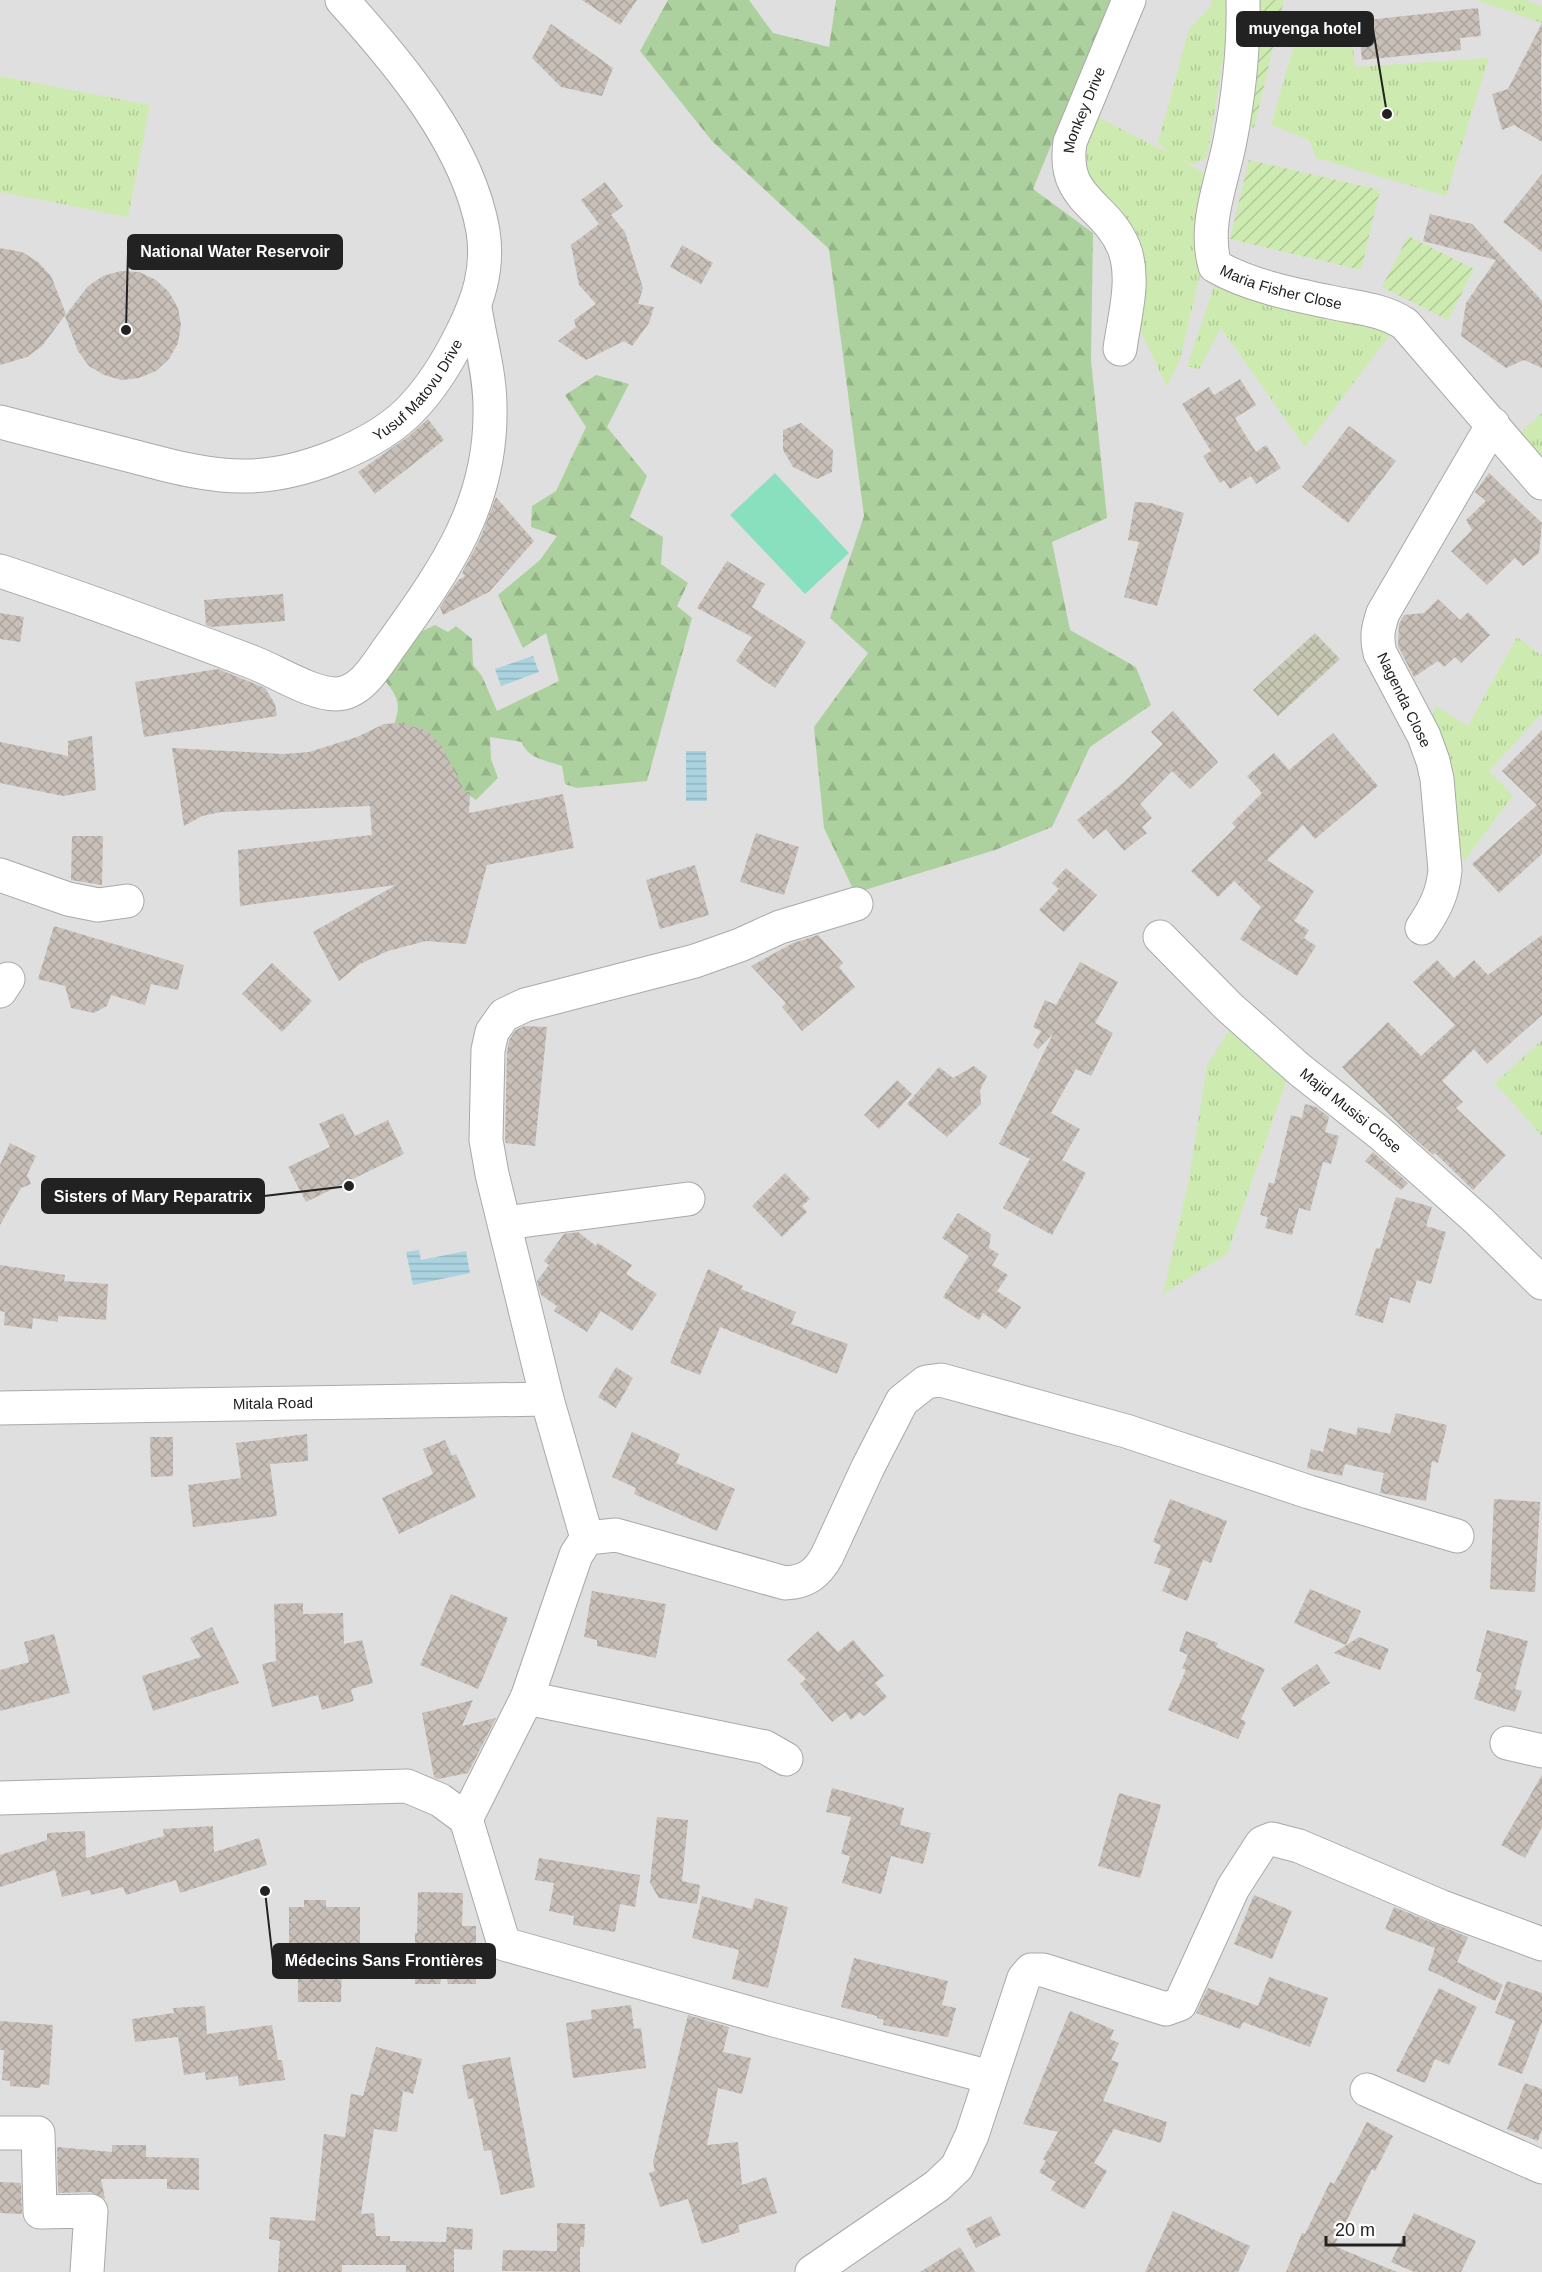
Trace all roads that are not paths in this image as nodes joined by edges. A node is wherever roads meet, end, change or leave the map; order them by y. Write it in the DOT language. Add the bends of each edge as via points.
graph roads {
  1 [pos="342,0"];
  2 [pos="1129,0"];
  3 [pos="1243,0"];
  4 [pos="475,308"];
  5 [pos="1120,349"];
  6 [pos="0,422"];
  7 [pos="1493,423"];
  8 [pos="1542,483"];
  9 [pos="0,571"];
  10 [pos="0,875"];
  11 [pos="127,901"];
  12 [pos="856,904"];
  13 [pos="1422,928"];
  14 [pos="1160,937"];
  15 [pos="688,1199"];
  16 [pos="505,1223"];
  17 [pos="1542,1283"];
  18 [pos="547,1399"];
  19 [pos="0,1408"];
  20 [pos="1457,1536"];
  21 [pos="587,1538"];
  22 [pos="526,1698"];
  23 [pos="1507,1743"];
  24 [pos="1542,1751"];
  25 [pos="786,1759"];
  26 [pos="0,1798"];
  27 [pos="466,1819"];
  28 [pos="1542,1944"];
  29 [pos="990,2077"];
  30 [pos="1367,2090"];
  31 [pos="0,2133"];
  32 [pos="1542,2167"];
  33 [pos="87,2272"];
  34 [pos="812,2272"];
  1 -- 4 [label="street, Yusuf Matovu Drive" via="416,89 470,185 486,255"];
  2 -- 5 [label="street, Monkey Drive" via="1070,142 1068,159 1074,186 1116,233 1128,263"];
  3 -- 7 [label="street, Maria Fisher Close" via="1244,45 1230,140 1210,234 1215,266 1253,283 1389,313 1418,336"];
  4 -- 6 [label="street, Yusuf Matovu Drive" via="435,380 412,408 372,438 296,470 249,476 196,472"];
  4 -- 9 [label="street" via="490,405 489,446 474,508 444,570 425,598 369,674 347,693 316,690 261,666"];
  7 -- 8 [label="street, Maria Fisher Close"];
  7 -- 13 [label="street, Nagenda Close" via="1378,627 1380,653 1424,736 1437,778 1444,884"];
  10 -- 11 [label="street" via="68,899 98,905"];
  12 -- 16 [label="street" via="780,927 677,966 525,1005 504,1015 492,1032 488,1050 486,1140"];
  14 -- 17 [label="street, Majid Musisi Close" via="1229,1007 1381,1134"];
  15 -- 16 [label="street"];
  16 -- 18 [label="street"];
  18 -- 19 [label="street, Mitala Road"];
  18 -- 21 [label="street"];
  20 -- 21 [label="street" via="1126,1431 941,1380 926,1382 902,1401 824,1562 812,1576 800,1582 785,1583 616,1535"];
  21 -- 22 [label="street" via="576,1555"];
  22 -- 25 [label="street" via="765,1747"];
  22 -- 27 [label="street"];
  23 -- 24 [label="street"];
  26 -- 27 [label="street" via="407,1786 440,1800"];
  27 -- 29 [label="street" via="504,1944"];
  28 -- 29 [label="street" via="1299,1846 1272,1839 1262,1843 1233,1888 1180,2004 1166,2009 1043,1970 1031,1970 1024,1978"];
  29 -- 34 [label="street" via="972,2135 957,2167 938,2186"];
  30 -- 32 [label="street"];
  31 -- 33 [label="street" via="38,2133 40,2212 90,2211"];
}
